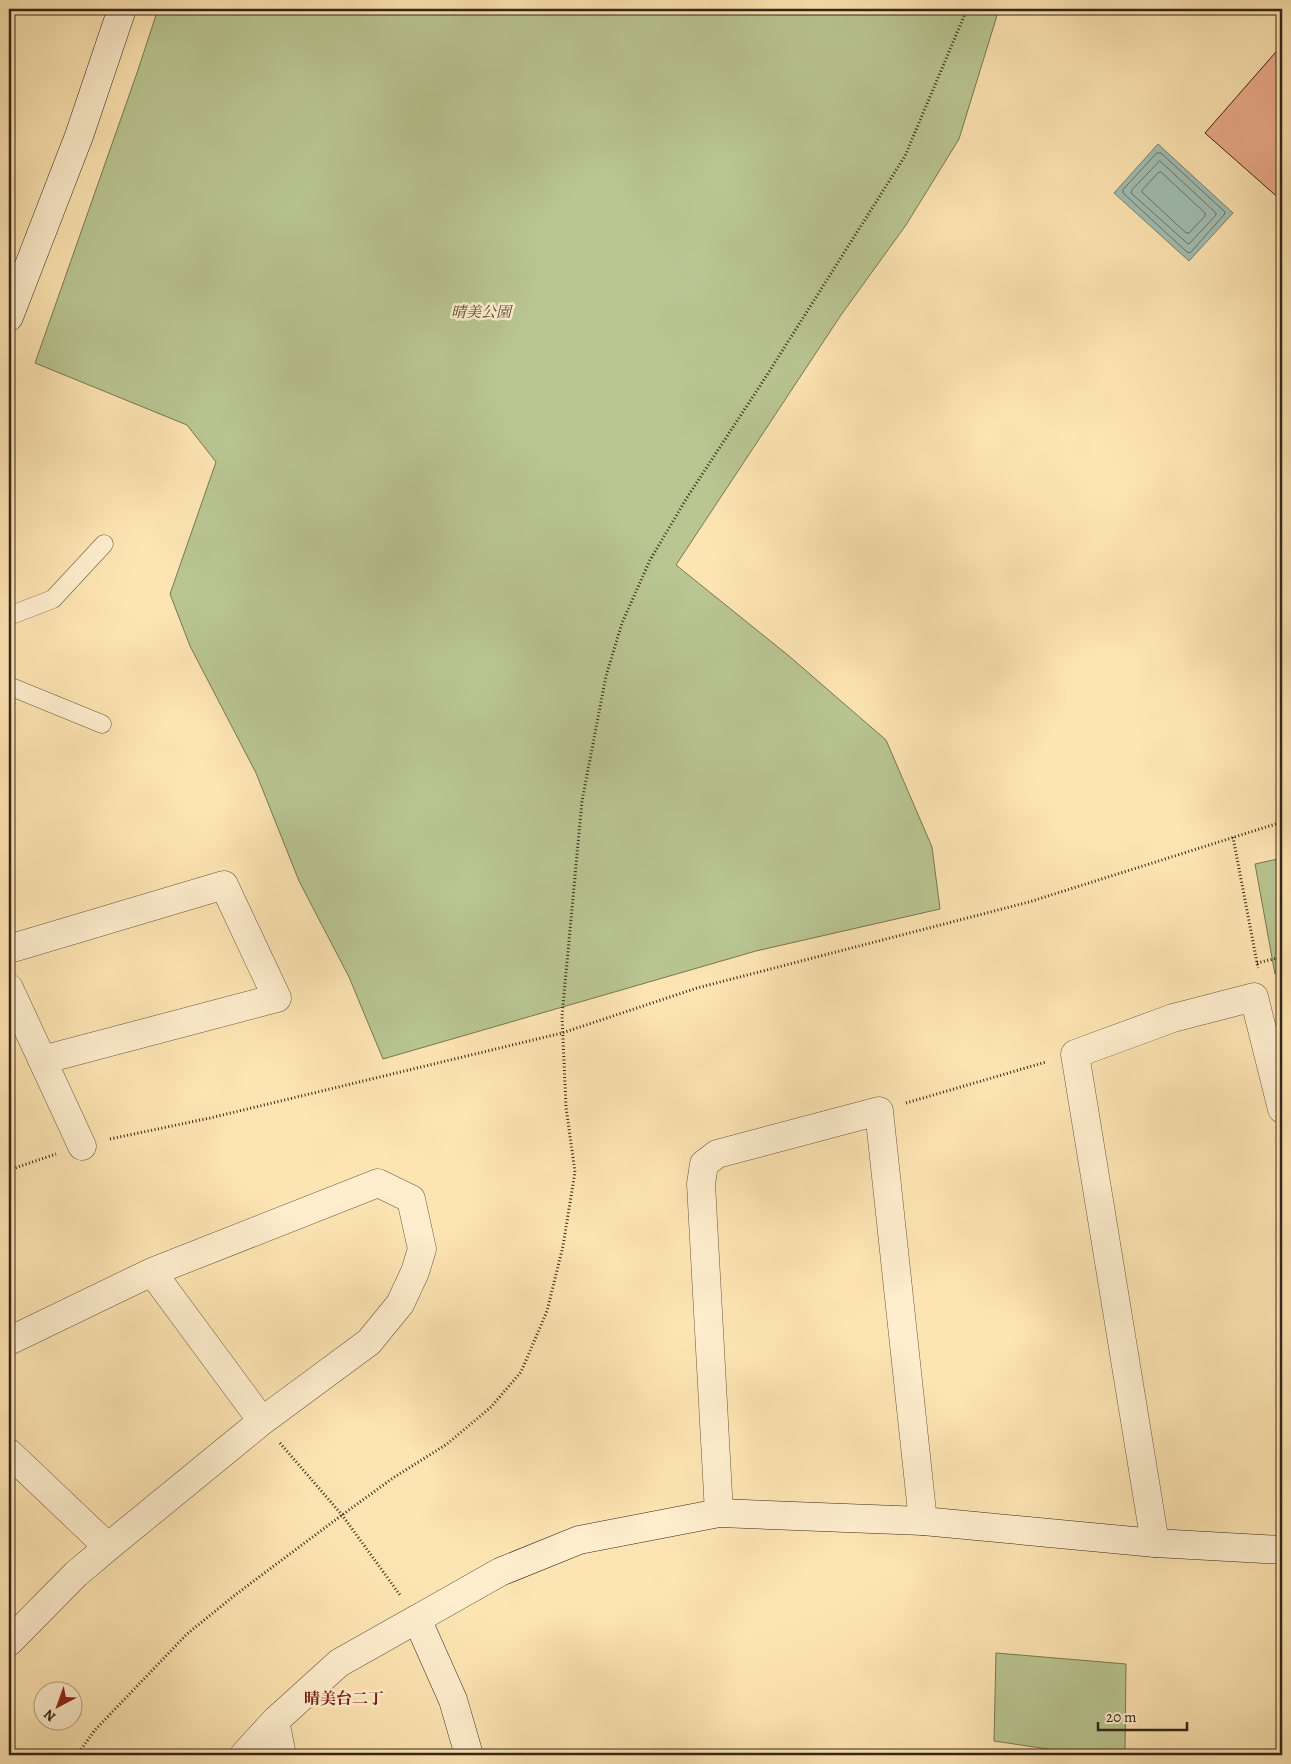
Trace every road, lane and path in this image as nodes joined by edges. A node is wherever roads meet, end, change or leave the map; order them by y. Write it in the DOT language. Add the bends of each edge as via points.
graph roads {
  1 [pos="122,9"];
  2 [pos="967,9"];
  3 [pos="9,317"];
  4 [pos="104,544"];
  5 [pos="9,616"];
  6 [pos="9,686"];
  7 [pos="102,724"];
  8 [pos="1282,822"];
  9 [pos="1233,837"];
  10 [pos="9,949"];
  11 [pos="1282,957"];
  12 [pos="1257,963"];
  13 [pos="9,988"];
  14 [pos="1254,997"];
  15 [pos="562,1033"];
  16 [pos="1075,1054"];
  17 [pos="42,1060"];
  18 [pos="1282,1109"];
  19 [pos="879,1111"];
  20 [pos="82,1146"];
  21 [pos="9,1170"];
  22 [pos="152,1272"];
  23 [pos="9,1341"];
  24 [pos="262,1421"];
  25 [pos="9,1453"];
  26 [pos="719,1513"];
  27 [pos="342,1515"];
  28 [pos="923,1521"];
  29 [pos="1155,1543"];
  30 [pos="108,1546"];
  31 [pos="1282,1550"];
  32 [pos="417,1619"];
  33 [pos="9,1642"];
  34 [pos="275,1721"];
  35 [pos="77,1755"];
  36 [pos="244,1755"];
  37 [pos="282,1755"];
  38 [pos="469,1755"];
  1 -- 3 [label="street" via="80,136"];
  2 -- 15 [label="path" via="905,156 688,496 650,560 622,623 606,676 582,801"];
  4 -- 5 [label="lane" via="52,600"];
  6 -- 7 [label="lane"];
  8 -- 9 [label="path"];
  9 -- 12 [label="path"];
  9 -- 15 [label="path" via="1029,902 697,988"];
  10 -- 17 [label="street" via="224,885 277,998"];
  11 -- 12 [label="path"];
  12 -- 14 [label="path" via="1261,981"];
  13 -- 17 [label="street"];
  14 -- 16 [label="street" via="1173,1018"];
  14 -- 18 [label="street"];
  15 -- 20 [label="path"];
  15 -- 27 [label="path" via="566,1107 575,1172 563,1246 547,1311 520,1372 491,1407 446,1444"];
  16 -- 19 [label="path"];
  16 -- 29 [label="street"];
  17 -- 20 [label="street"];
  19 -- 26 [label="street" via="717,1154 704,1164 701,1184"];
  19 -- 28 [label="street"];
  20 -- 21 [label="path"];
  22 -- 23 [label="street"];
  22 -- 24 [label="street"];
  22 -- 24 [label="street" via="378,1183 411,1199 422,1249 400,1304 369,1342"];
  24 -- 27 [label="path"];
  24 -- 30 [label="street"];
  25 -- 30 [label="street"];
  26 -- 28 [label="street"];
  26 -- 32 [label="street" via="579,1540 500,1572"];
  27 -- 32 [label="path"];
  27 -- 35 [label="path" via="187,1634 95,1730"];
  28 -- 29 [label="street"];
  29 -- 31 [label="street"];
  30 -- 33 [label="street"];
  32 -- 34 [label="street" via="339,1663"];
  32 -- 38 [label="street" via="453,1700"];
  34 -- 36 [label="street"];
  34 -- 37 [label="street"];
}
